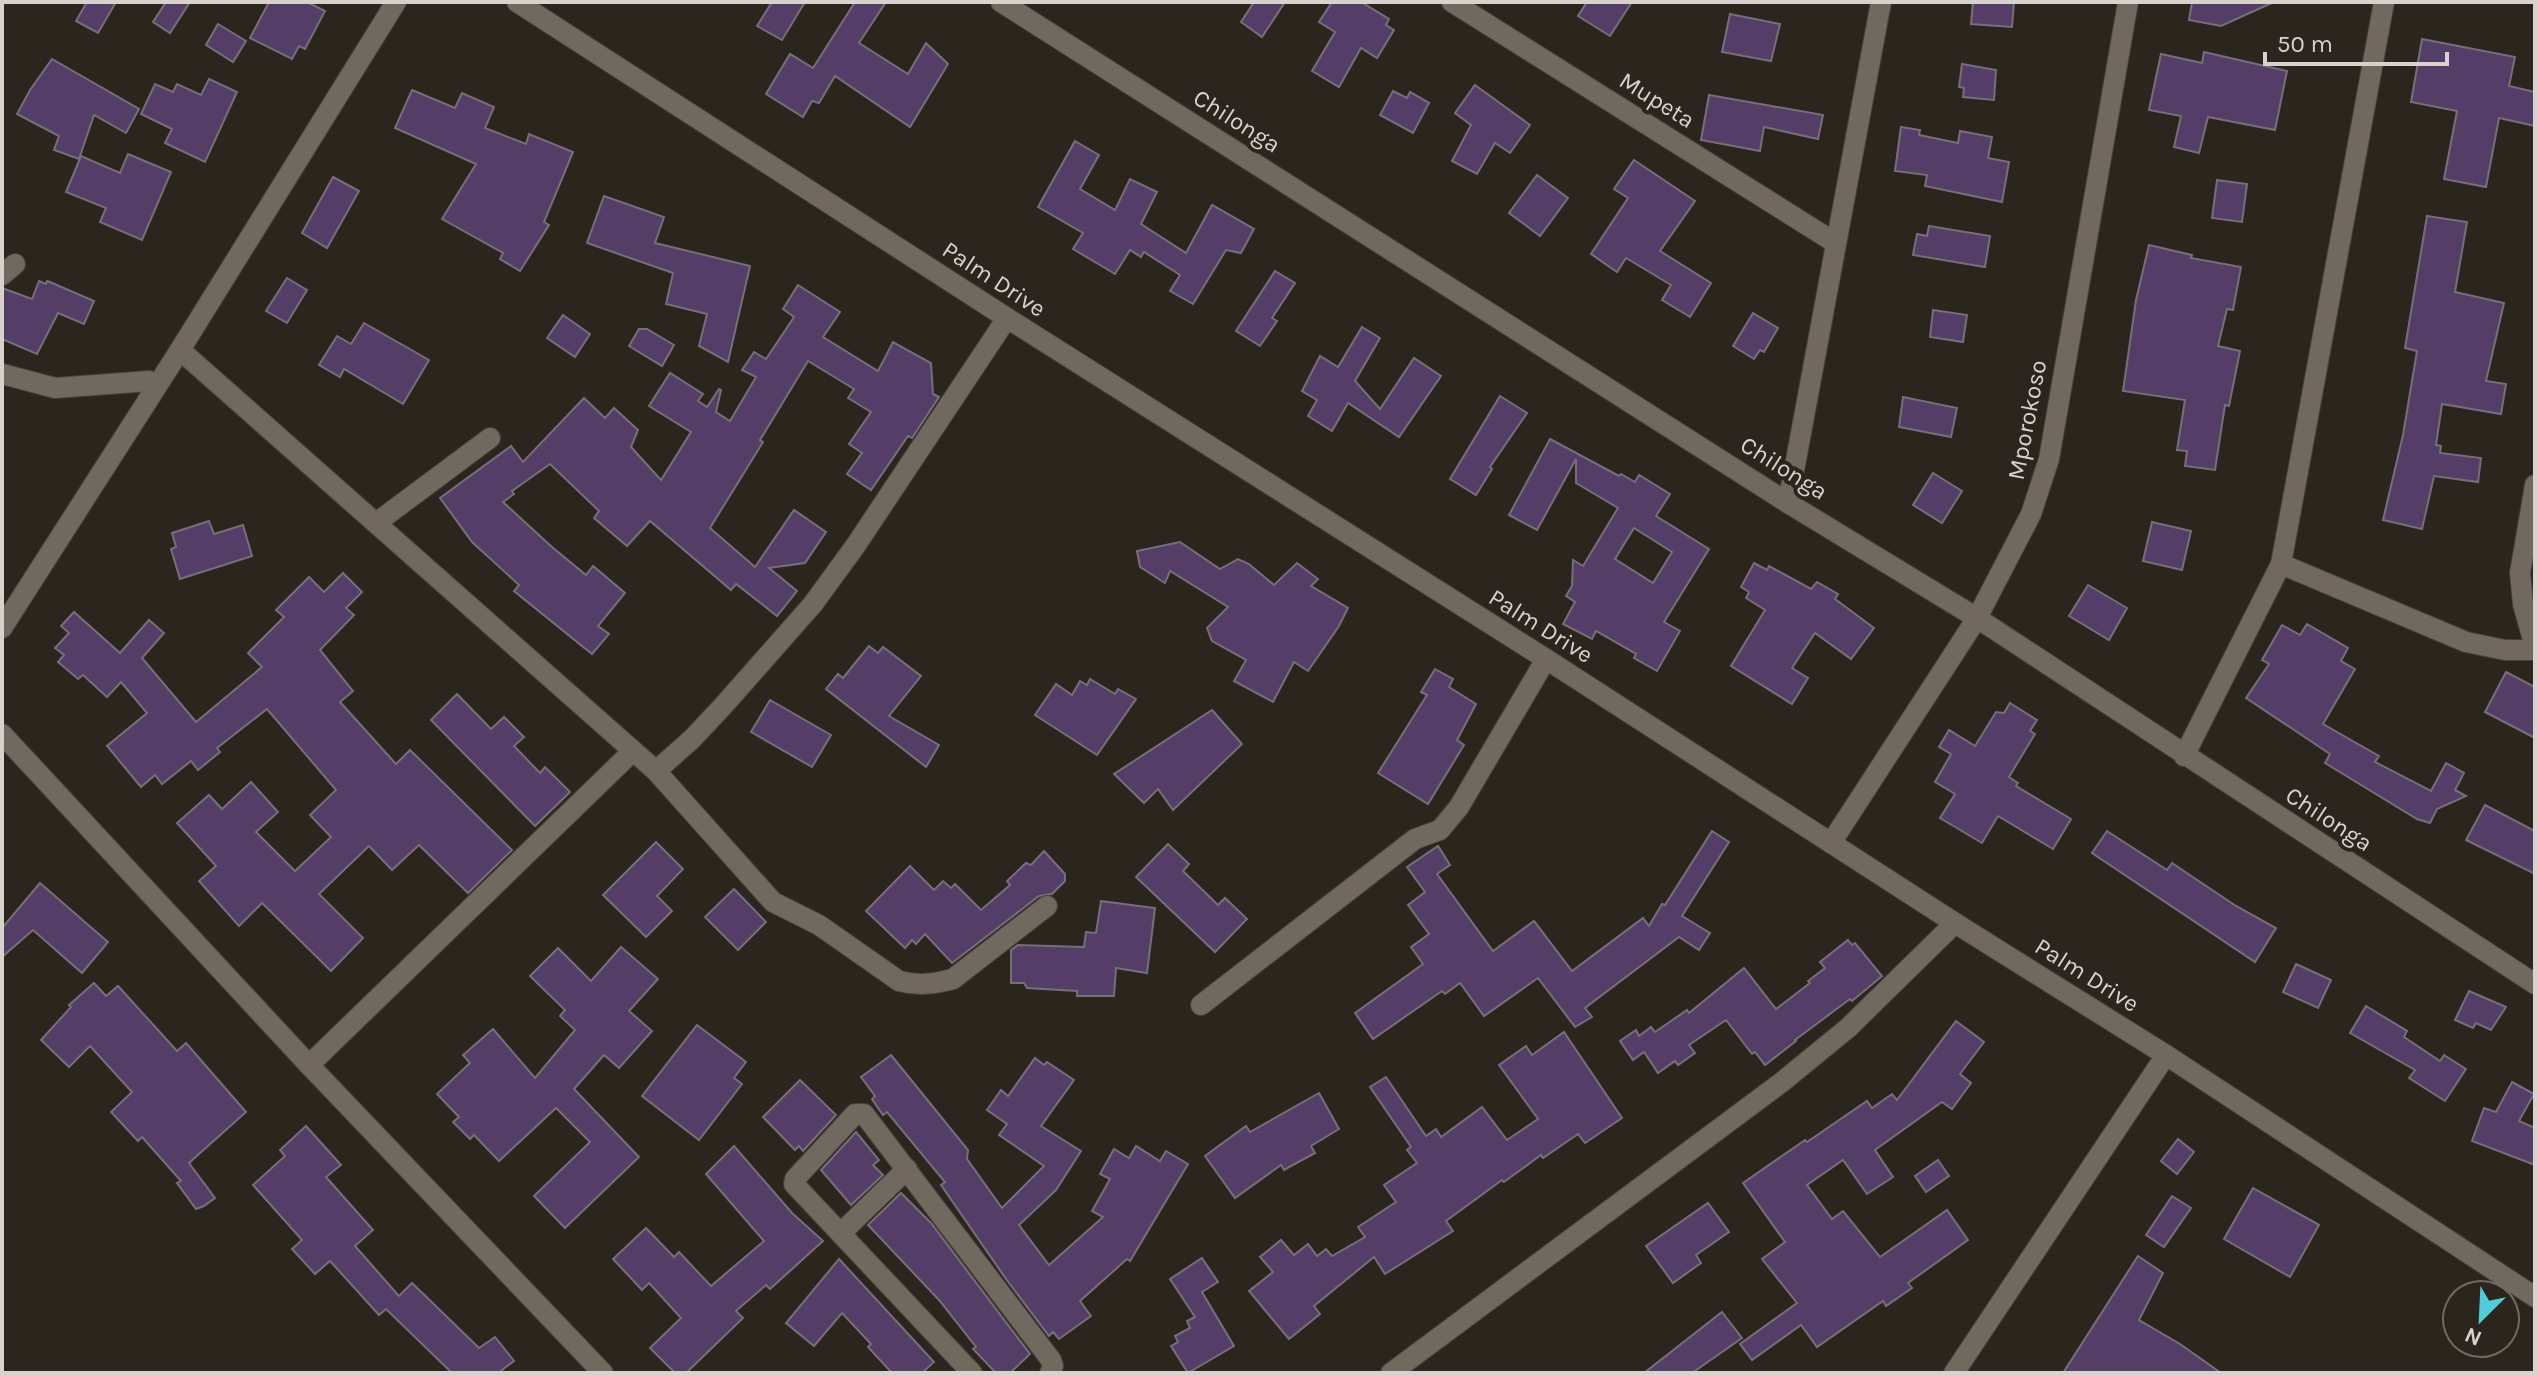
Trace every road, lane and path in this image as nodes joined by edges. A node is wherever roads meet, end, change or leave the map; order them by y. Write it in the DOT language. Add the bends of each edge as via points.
graph roads {
  1 [pos="396,2"];
  2 [pos="517,2"];
  3 [pos="1001,2"];
  4 [pos="1452,2"];
  5 [pos="1881,2"];
  6 [pos="2128,2"];
  7 [pos="2384,2"];
  8 [pos="1834,242"];
  9 [pos="1007,318"];
  10 [pos="180,350"];
  11 [pos="2,374"];
  12 [pos="157,385"];
  13 [pos="490,438"];
  14 [pos="2535,485"];
  15 [pos="1788,503"];
  16 [pos="376,523"];
  17 [pos="2281,564"];
  18 [pos="1977,618"];
  19 [pos="2,628"];
  20 [pos="2535,648"];
  21 [pos="1546,659"];
  22 [pos="2,734"];
  23 [pos="633,751"];
  24 [pos="2184,756"];
  25 [pos="656,771"];
  26 [pos="1831,843"];
  27 [pos="1047,906"];
  28 [pos="1955,923"];
  29 [pos="2535,984"];
  30 [pos="1201,1005"];
  31 [pos="2166,1055"];
  32 [pos="309,1065"];
  33 [pos="907,1169"];
  34 [pos="841,1233"];
  35 [pos="2535,1297"];
  36 [pos="603,1373"];
  37 [pos="972,1373"];
  38 [pos="1050,1373"];
  39 [pos="1391,1373"];
  40 [pos="1954,1373"];
  1 -- 10 [label="street"];
  2 -- 9 [label="street, Palm Drive"];
  3 -- 15 [label="street, Chilonga"];
  4 -- 8 [label="street, Mupeta"];
  5 -- 8 [label="street"];
  6 -- 18 [label="street, Mporokoso" via="2045,475 2031,514"];
  7 -- 17 [label="street"];
  8 -- 15 [label="street"];
  9 -- 21 [label="street, Palm Drive"];
  9 -- 25 [label="street" via="813,604 713,717"];
  10 -- 12 [label="street"];
  10 -- 16 [label="street"];
  11 -- 12 [label="street" via="55,388 149,381"];
  12 -- 19 [label="street"];
  13 -- 16 [label="street"];
  14 -- 20 [label="street" via="2520,573"];
  15 -- 18 [label="street, Chilonga"];
  16 -- 23 [label="street"];
  17 -- 20 [label="street" via="2466,642 2505,650"];
  17 -- 24 [label="street"];
  18 -- 24 [label="street, Chilonga"];
  18 -- 26 [label="street, Mporokoso"];
  21 -- 26 [label="street, Palm Drive"];
  21 -- 30 [label="street" via="1459,807 1440,830 1415,839"];
  22 -- 32 [label="street"];
  23 -- 25 [label="street"];
  23 -- 32 [label="street"];
  24 -- 29 [label="street, Chilonga"];
  25 -- 27 [label="street" via="773,902 819,925 899,981 933,984 953,979"];
  26 -- 28 [label="street, Palm Drive"];
  28 -- 31 [label="street, Palm Drive"];
  28 -- 39 [label="street" via="1848,1028 1782,1082"];
  31 -- 35 [label="street, Palm Drive"];
  31 -- 40 [label="street"];
  32 -- 36 [label="street"];
  33 -- 34 [label="street"];
  33 -- 34 [label="street" via="864,1114 855,1114 795,1179 796,1187"];
  33 -- 38 [label="street" via="1051,1360"];
  34 -- 37 [label="street"];
}
